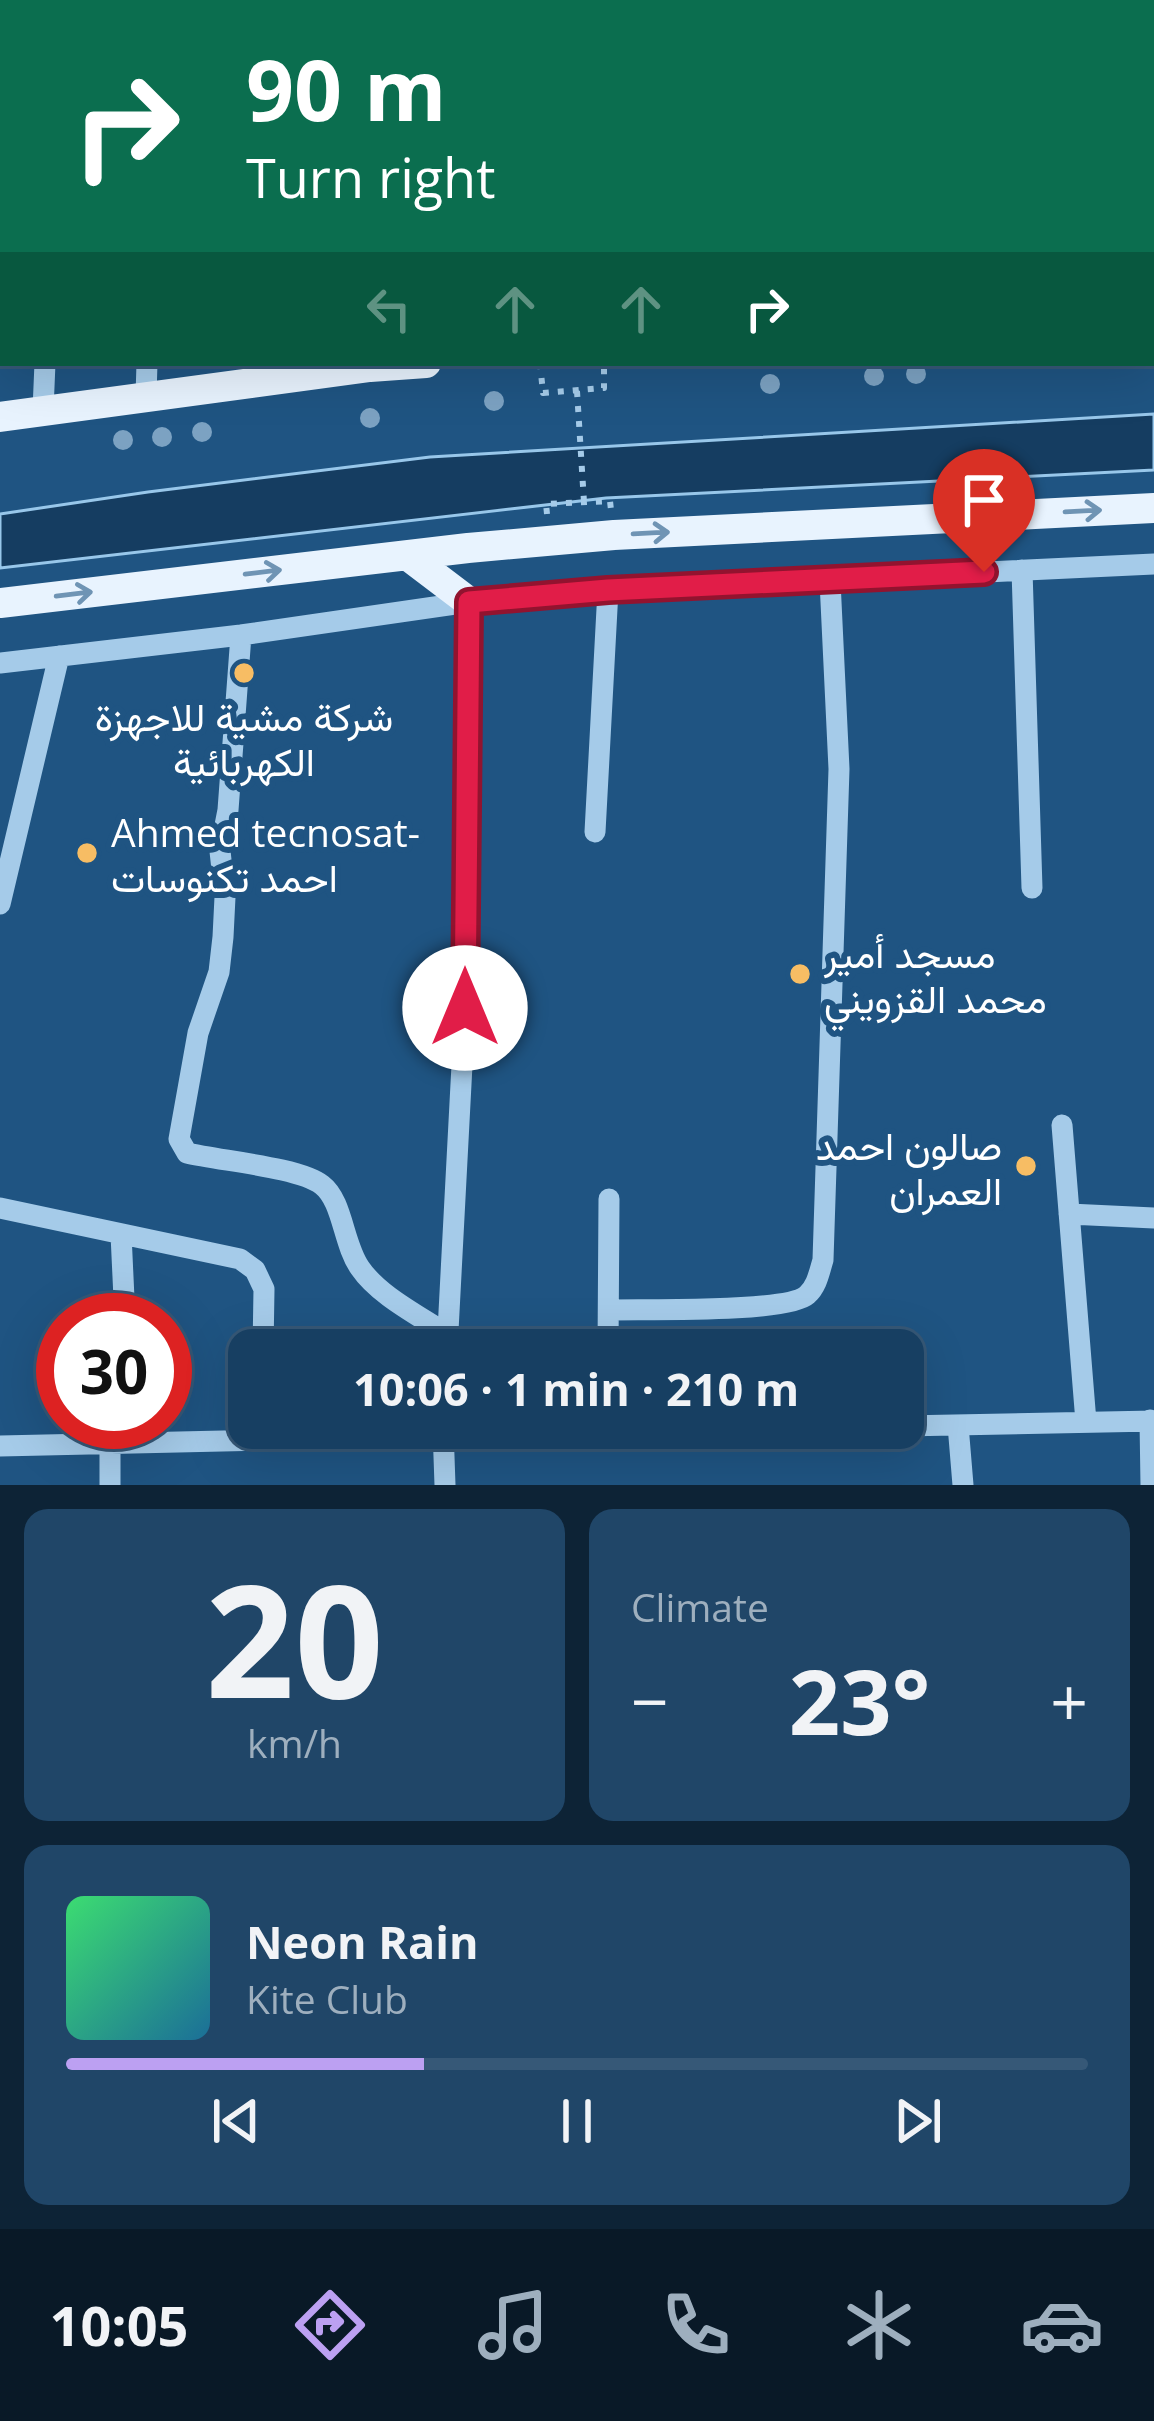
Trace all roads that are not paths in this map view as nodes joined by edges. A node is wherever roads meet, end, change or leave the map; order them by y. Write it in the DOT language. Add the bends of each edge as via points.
graph roads {
  1 [pos="45,366"];
  2 [pos="147,366"];
  3 [pos="363,366"];
  4 [pos="146,396"];
  5 [pos="44,410"];
  6 [pos="0,417"];
  7 [pos="1154,508"];
  8 [pos="407,555"];
  9 [pos="1154,563"];
  10 [pos="1022,570"];
  11 [pos="830,581"];
  12 [pos="608,590"];
  13 [pos="469,602"];
  14 [pos="0,603"];
  15 [pos="241,635"];
  16 [pos="59,656"];
  17 [pos="0,663"];
  18 [pos="596,832"];
  19 [pos="1032,888"];
  20 [pos="0,904"];
  21 [pos="1062,1125"];
  22 [pos="609,1198"];
  23 [pos="0,1208"];
  24 [pos="1069,1214"];
  25 [pos="1154,1218"];
  26 [pos="122,1234"];
  27 [pos="124,1293"];
  28 [pos="608,1310"];
  29 [pos="263,1329"];
  30 [pos="430,1329"];
  31 [pos="448,1329"];
  32 [pos="608,1329"];
  33 [pos="1152,1420"];
  34 [pos="1086,1422"];
  35 [pos="958,1425"];
  36 [pos="924,1426"];
  37 [pos="228,1434"];
  38 [pos="192,1435"];
  39 [pos="36,1443"];
  40 [pos="0,1446"];
  41 [pos="120,1449"];
  42 [pos="444,1449"];
  43 [pos="110,1485"];
  44 [pos="445,1485"];
  45 [pos="963,1485"];
  46 [pos="1151,1485"];
  1 -- 5 [label="street"];
  2 -- 4 [label="street"];
  3 -- 4 [label="main road"];
  4 -- 5 [label="main road"];
  5 -- 6 [label="main road"];
  8 -- 7 [label="main road, one-way" via="614,535"];
  8 -- 13 [label="main road"];
  14 -- 8 [label="main road, one-way"];
  9 -- 10 [label="street"];
  10 -- 11 [label="street"];
  10 -- 19 [label="street"];
  11 -- 12 [label="street"];
  11 -- 28 [label="street" via="839,769 817,1283 804,1298 772,1305"];
  12 -- 13 [label="street"];
  12 -- 18 [label="street"];
  13 -- 15 [label="street"];
  13 -- 31 [label="street" via="465,1008"];
  15 -- 16 [label="street"];
  15 -- 30 [label="street" via="220,851 224,937 179,1139 187,1153 308,1176 326,1187 362,1272"];
  16 -- 17 [label="street"];
  16 -- 20 [label="street"];
  21 -- 24 [label="street"];
  22 -- 28 [label="street"];
  23 -- 26 [label="street"];
  24 -- 25 [label="street"];
  24 -- 34 [label="street"];
  26 -- 27 [label="street"];
  26 -- 29 [label="street" via="240,1259 264,1288"];
  28 -- 32 [label="street"];
  33 -- 34 [label="street"];
  33 -- 46 [label="street"];
  34 -- 35 [label="street"];
  35 -- 36 [label="street"];
  35 -- 45 [label="street"];
  37 -- 38 [label="street"];
  39 -- 40 [label="street"];
  41 -- 43 [label="street"];
  42 -- 44 [label="street"];
}
